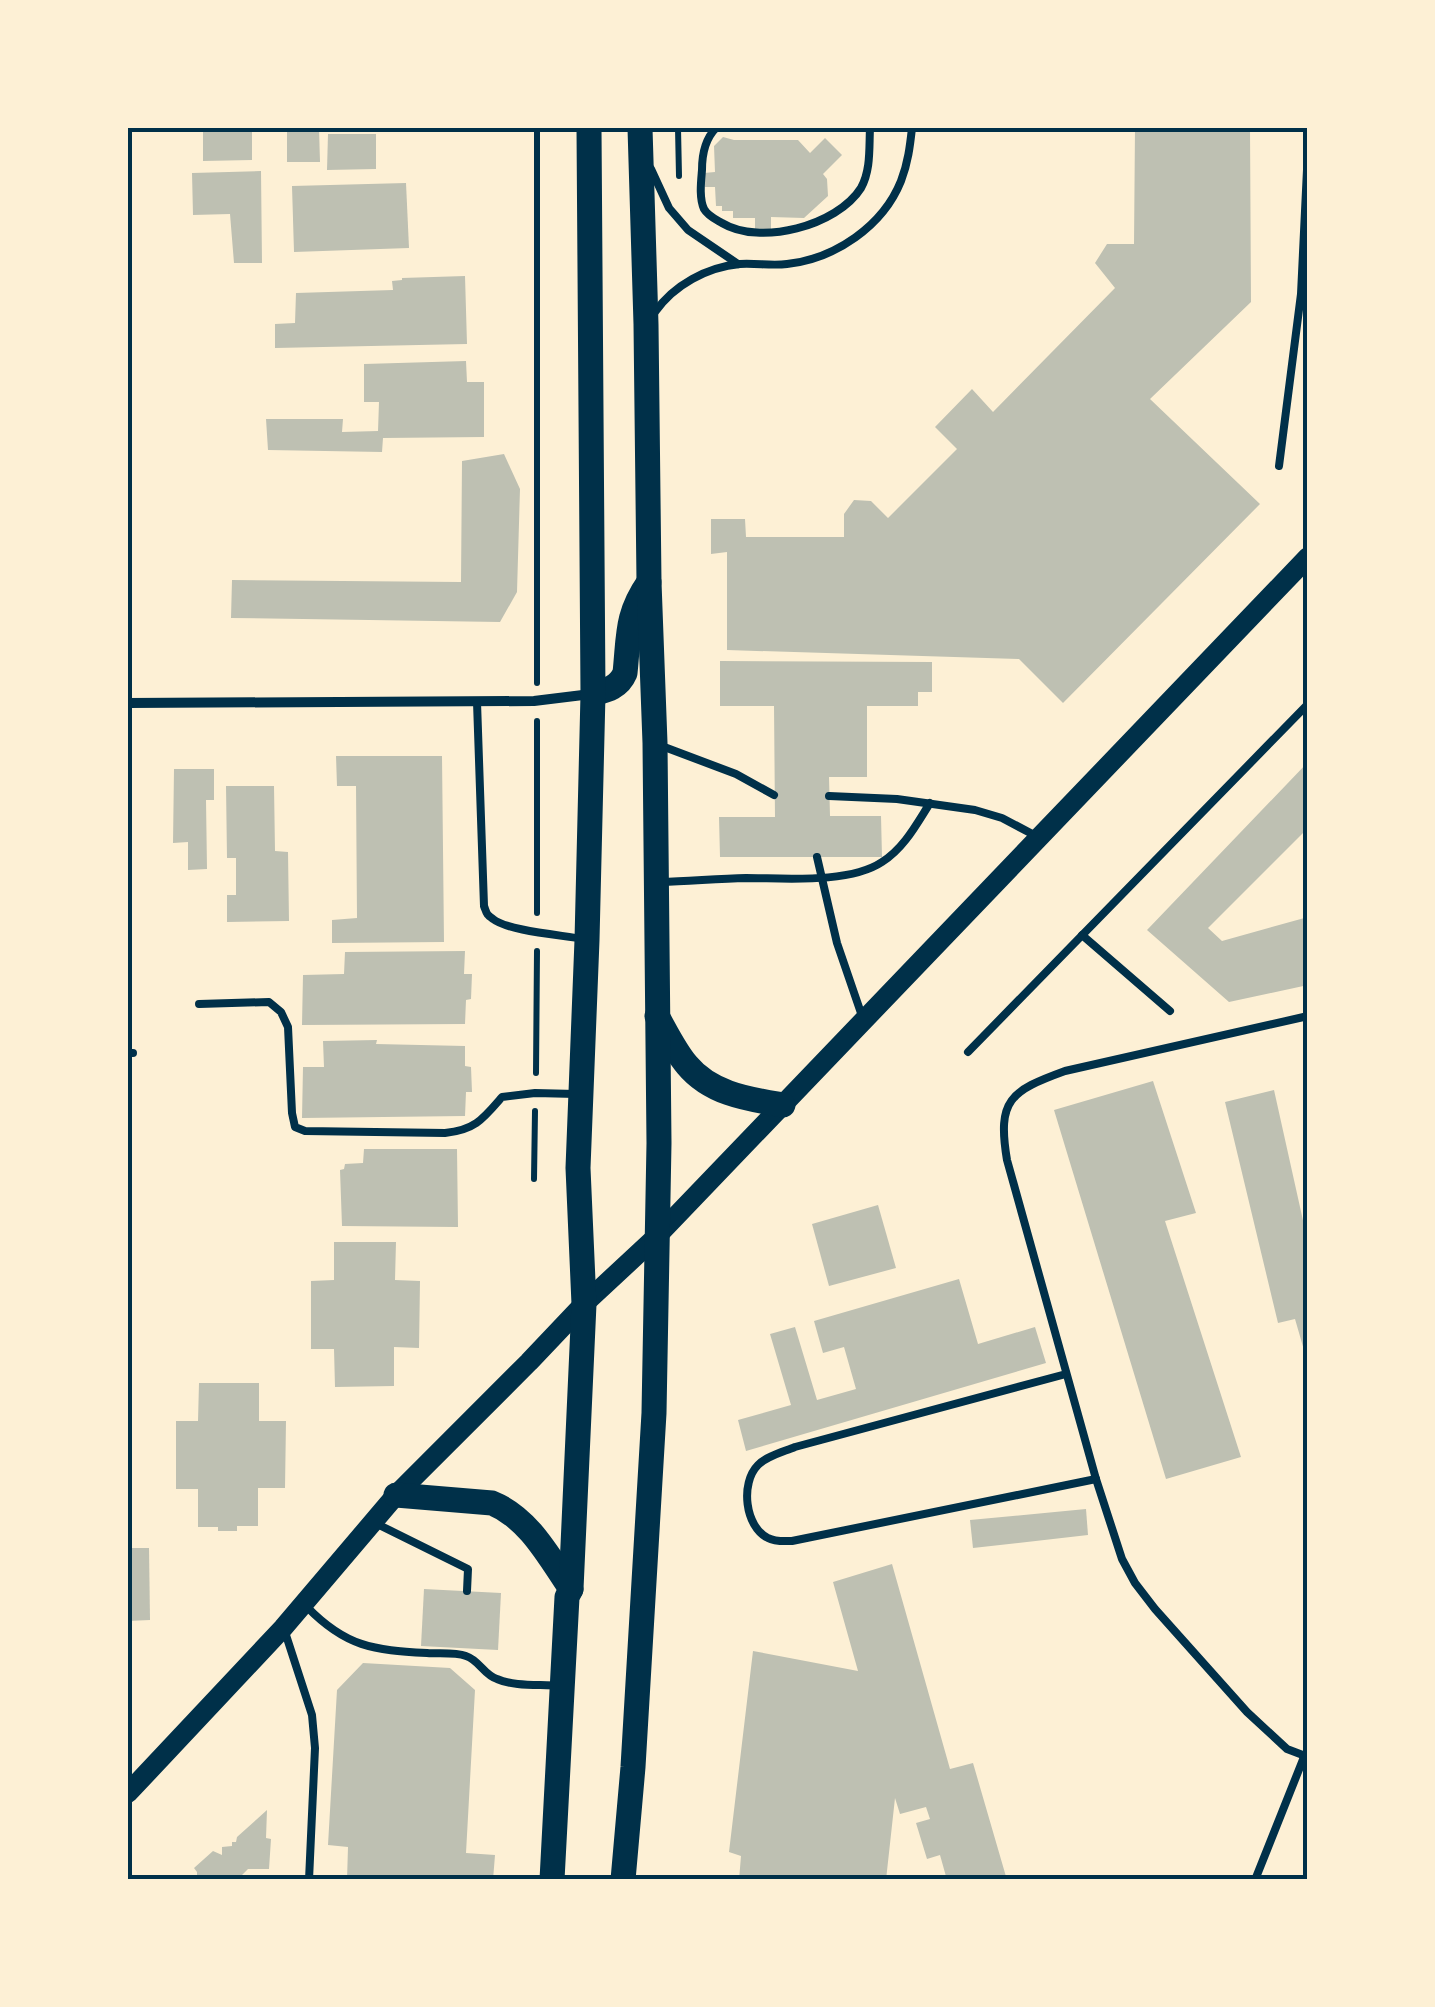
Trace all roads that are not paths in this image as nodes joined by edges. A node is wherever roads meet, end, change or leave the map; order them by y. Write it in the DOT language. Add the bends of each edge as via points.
graph roads {
  1 [pos="589,128"];
  2 [pos="716,128"];
  3 [pos="870,128"];
  4 [pos="912,128"];
  5 [pos="640,137"];
  6 [pos="1308,149"];
  7 [pos="738,264"];
  8 [pos="1304,297"];
  9 [pos="646,324"];
  10 [pos="1279,466"];
  11 [pos="1308,557"];
  12 [pos="649,582"];
  13 [pos="593,694"];
  14 [pos="477,702"];
  15 [pos="128,703"];
  16 [pos="1308,704"];
  17 [pos="654,743"];
  18 [pos="774,795"];
  19 [pos="829,796"];
  20 [pos="930,803"];
  21 [pos="1039,838"];
  22 [pos="816,857"];
  23 [pos="820,876"];
  24 [pos="656,882"];
  25 [pos="1082,935"];
  26 [pos="588,940"];
  27 [pos="199,1004"];
  28 [pos="1170,1011"];
  29 [pos="657,1016"];
  30 [pos="1308,1016"];
  31 [pos="864,1021"];
  32 [pos="968,1052"];
  33 [pos="580,1094"];
  34 [pos="783,1105"];
  35 [pos="656,1237"];
  36 [pos="584,1304"];
  37 [pos="1066,1374"];
  38 [pos="1096,1479"];
  39 [pos="396,1496"];
  40 [pos="374,1522"];
  41 [pos="571,1589"];
  42 [pos="467,1591"];
  43 [pos="304,1604"];
  44 [pos="283,1628"];
  45 [pos="562,1686"];
  46 [pos="1306,1757"];
  47 [pos="128,1794"];
  48 [pos="308,1880"];
  49 [pos="552,1880"];
  50 [pos="624,1880"];
  51 [pos="1254,1880"];
  1 -- 13 [label="main road"];
  2 -- 3 [label="lane" via="703,152 705,211 732,230 780,233 821,219 855,196 869,163"];
  4 -- 7 [label="lane" via="900,183 865,230 814,259"];
  5 -- 7 [label="lane" via="669,208 688,230"];
  5 -- 9 [label="main road"];
  6 -- 8 [label="lane"];
  7 -- 9 [label="lane" via="680,285"];
  8 -- 10 [label="lane"];
  9 -- 12 [label="main road"];
  11 -- 21 [label="main road"];
  12 -- 13 [label="main road" via="632,612 621,682"];
  12 -- 17 [label="main road"];
  13 -- 14 [label="street"];
  13 -- 26 [label="main road"];
  14 -- 15 [label="street"];
  14 -- 26 [label="lane" via="488,915"];
  16 -- 25 [label="lane"];
  17 -- 18 [label="lane"];
  17 -- 24 [label="main road"];
  19 -- 20 [label="lane"];
  20 -- 21 [label="lane" via="1002,818"];
  20 -- 23 [label="lane" via="902,846 881,863"];
  21 -- 31 [label="main road"];
  22 -- 23 [label="lane"];
  23 -- 24 [label="lane"];
  23 -- 31 [label="lane"];
  24 -- 29 [label="main road"];
  25 -- 28 [label="lane"];
  25 -- 32 [label="lane"];
  26 -- 33 [label="main road"];
  27 -- 33 [label="lane" via="268,1002 281,1012 288,1027 292,1113 295,1127 305,1130 466,1131 502,1097"];
  29 -- 34 [label="main road" via="687,1066 707,1082 726,1093"];
  29 -- 35 [label="main road"];
  30 -- 37 [label="lane" via="1065,1071 1028,1088 1004,1111 1006,1160"];
  31 -- 34 [label="main road"];
  33 -- 36 [label="main road"];
  34 -- 35 [label="main road"];
  35 -- 36 [label="main road"];
  35 -- 50 [label="main road" via="654,1413"];
  36 -- 39 [label="main road"];
  36 -- 41 [label="main road"];
  37 -- 38 [label="lane"];
  37 -- 38 [label="lane" via="775,1454 749,1480 748,1504 754,1525 780,1541"];
  38 -- 46 [label="lane" via="1135,1583 1247,1712 1286,1749"];
  39 -- 40 [label="main road"];
  39 -- 41 [label="main road" via="492,1502 506,1509"];
  40 -- 42 [label="lane" via="468,1569"];
  40 -- 43 [label="main road"];
  41 -- 45 [label="main road"];
  43 -- 44 [label="main road"];
  43 -- 45 [label="lane" via="357,1644 465,1652 497,1680"];
  44 -- 47 [label="main road"];
  44 -- 48 [label="lane" via="316,1748"];
  45 -- 49 [label="main road"];
  46 -- 51 [label="lane"];
}
